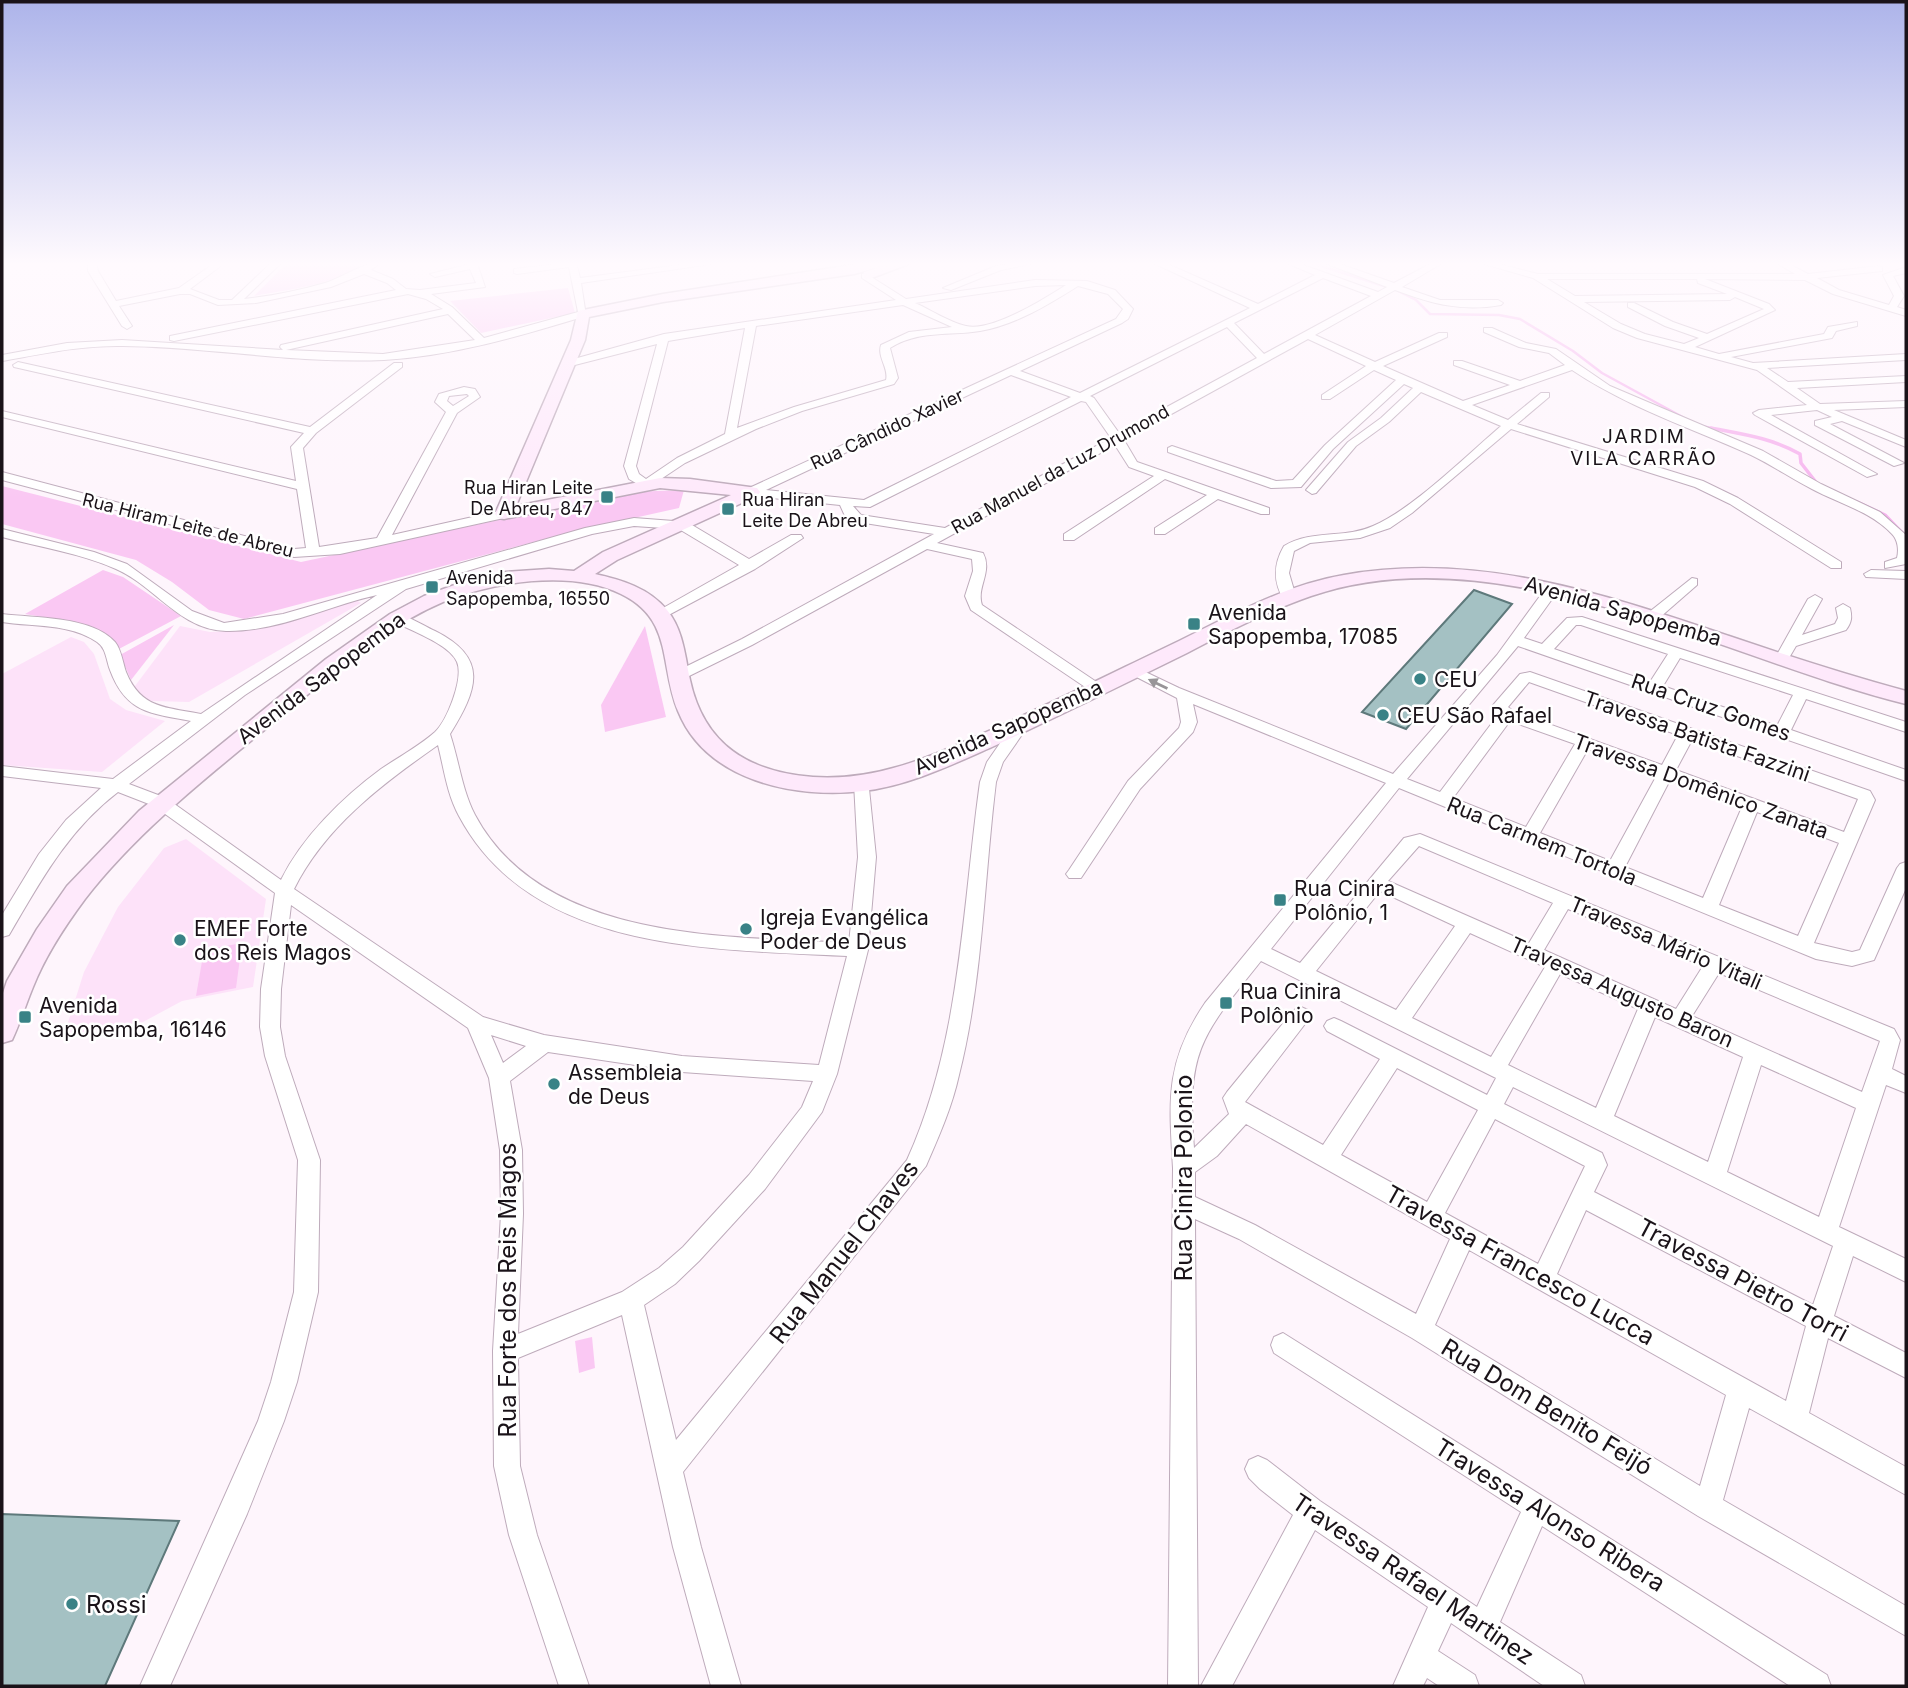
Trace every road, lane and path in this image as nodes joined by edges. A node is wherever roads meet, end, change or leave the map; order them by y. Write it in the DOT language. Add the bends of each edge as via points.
graph roads {
  1 [pos="161,341"];
  2 [pos="313,341"];
  3 [pos="487,341"];
  4 [pos="508,341"];
  5 [pos="575,341"];
  6 [pos="650,341"];
  7 [pos="663,341"];
  8 [pos="748,341"];
  9 [pos="893,341"];
  10 [pos="1074,341"];
  11 [pos="1192,341"];
  12 [pos="1245,341"];
  13 [pos="1297,341"];
  14 [pos="1321,341"];
  15 [pos="1431,341"];
  16 [pos="1513,341"];
  17 [pos="1652,341"];
  18 [pos="1702,341"];
  19 [pos="1806,341"];
  20 [pos="482,342"];
  21 [pos="150,343"];
  22 [pos="1682,349"];
  23 [pos="265,351"];
  24 [pos="1716,356"];
  25 [pos="1906,357"];
  26 [pos="2,358"];
  27 [pos="1263,359"];
  28 [pos="252,360"];
  29 [pos="1458,363"];
  30 [pos="567,364"];
  31 [pos="18,365"];
  32 [pos="398,365"];
  33 [pos="1755,365"];
  34 [pos="1376,366"];
  35 [pos="1572,366"];
  36 [pos="2,368"];
  37 [pos="1010,371"];
  38 [pos="1403,379"];
  39 [pos="1906,379"];
  40 [pos="1518,384"];
  41 [pos="1788,385"];
  42 [pos="1420,387"];
  43 [pos="1545,395"];
  44 [pos="1082,396"];
  45 [pos="1326,397"];
  46 [pos="1906,404"];
  47 [pos="1463,405"];
  48 [pos="1885,405"];
  49 [pos="1818,407"];
  50 [pos="452,411"];
  51 [pos="2,414"];
  52 [pos="1906,414"];
  53 [pos="1842,418"];
  54 [pos="1509,425"];
  55 [pos="312,431"];
  56 [pos="730,437"];
  57 [pos="1116,440"];
  58 [pos="1906,444"];
  59 [pos="1172,450"];
  60 [pos="1898,464"];
  61 [pos="1871,474"];
  62 [pos="1164,475"];
  63 [pos="2,476"];
  64 [pos="646,485"];
  65 [pos="302,486"];
  66 [pos="1312,490"];
  67 [pos="751,492"];
  68 [pos="1217,494"];
  69 [pos="846,504"];
  70 [pos="1265,511"];
  71 [pos="504,514"];
  72 [pos="682,525"];
  73 [pos="1160,531"];
  74 [pos="946,532"];
  75 [pos="2,533"];
  76 [pos="1069,537"];
  77 [pos="796,538"];
  78 [pos="382,541"];
  79 [pos="924,544"];
  80 [pos="313,554"];
  81 [pos="610,556"];
  82 [pos="1836,565"];
  83 [pos="1889,565"];
  84 [pos="750,566"];
  85 [pos="1871,573"];
  86 [pos="1906,575"];
  87 [pos="514,576"];
  88 [pos="578,577"];
  89 [pos="1692,582"];
  90 [pos="401,586"];
  91 [pos="1553,588"];
  92 [pos="1289,597"];
  93 [pos="1815,599"];
  94 [pos="1843,608"];
  95 [pos="661,615"];
  96 [pos="1653,616"];
  97 [pos="395,617"];
  98 [pos="2,618"];
  99 [pos="1515,640"];
  100 [pos="1545,650"];
  101 [pos="1677,651"];
  102 [pos="1786,652"];
  103 [pos="1132,671"];
  104 [pos="680,675"];
  105 [pos="1096,688"];
  106 [pos="1654,688"];
  107 [pos="1802,692"];
  108 [pos="1184,695"];
  109 [pos="1906,698"];
  110 [pos="1507,714"];
  111 [pos="202,719"];
  112 [pos="1020,726"];
  113 [pos="1906,727"];
  114 [pos="1688,732"];
  115 [pos="1782,732"];
  116 [pos="442,734"];
  117 [pos="1584,742"];
  118 [pos="2,771"];
  119 [pos="1666,772"];
  120 [pos="1906,775"];
  121 [pos="1396,782"];
  122 [pos="862,783"];
  123 [pos="116,785"];
  124 [pos="1442,801"];
  125 [pos="160,802"];
  126 [pos="1752,804"];
  127 [pos="1529,836"];
  128 [pos="1849,839"];
  129 [pos="1906,868"];
  130 [pos="1614,870"];
  131 [pos="1075,874"];
  132 [pos="1375,882"];
  133 [pos="284,891"];
  134 [pos="1564,899"];
  135 [pos="1708,909"];
  136 [pos="1466,923"];
  137 [pos="2,930"];
  138 [pos="1803,946"];
  139 [pos="858,950"];
  140 [pos="1258,951"];
  141 [pos="1534,953"];
  142 [pos="1556,964"];
  143 [pos="1714,965"];
  144 [pos="1303,973"];
  145 [pos="1650,1005"];
  146 [pos="1301,1015"];
  147 [pos="1680,1019"];
  148 [pos="1398,1022"];
  149 [pos="476,1023"];
  150 [pos="1334,1026"];
  151 [pos="2,1032"];
  152 [pos="544,1043"];
  153 [pos="1755,1052"];
  154 [pos="1393,1057"];
  155 [pos="1502,1072"];
  156 [pos="1881,1073"];
  157 [pos="827,1074"];
  158 [pos="499,1078"];
  159 [pos="1906,1085"];
  160 [pos="1868,1104"];
  161 [pos="1491,1106"];
  162 [pos="1243,1113"];
  163 [pos="1601,1121"];
  164 [pos="1327,1158"];
  165 [pos="1184,1168"];
  166 [pos="1714,1177"];
  167 [pos="1580,1196"];
  168 [pos="1183,1202"];
  169 [pos="1431,1216"];
  170 [pos="1464,1234"];
  171 [pos="1836,1236"];
  172 [pos="1906,1271"];
  173 [pos="1543,1278"];
  174 [pos="631,1300"];
  175 [pos="1820,1320"];
  176 [pos="1420,1330"];
  177 [pos="1283,1345"];
  178 [pos="505,1351"];
  179 [pos="1906,1366"];
  180 [pos="1741,1389"];
  181 [pos="1794,1420"];
  182 [pos="671,1466"];
  183 [pos="1258,1469"];
  184 [pos="1906,1482"];
  185 [pos="1708,1506"];
  186 [pos="1537,1507"];
  187 [pos="1310,1511"];
  188 [pos="1445,1602"];
  189 [pos="1906,1622"];
  190 [pos="1483,1627"];
  191 [pos="1421,1656"];
  192 [pos="155,1686"];
  193 [pos="574,1686"];
  194 [pos="726,1686"];
  195 [pos="1183,1686"];
  196 [pos="1216,1686"];
  197 [pos="1408,1686"];
  198 [pos="1464,1686"];
  199 [pos="1570,1686"];
  200 [pos="1816,1686"];
  1 -- 21 [label="street"];
  2 -- 23 [label="street"];
  3 -- 20 [label="street"];
  4 -- 32 [label="street" via="448,358"];
  5 -- 30 [label="main road"];
  6 -- 30 [label="street, Rua Cândido Xavier"];
  7 -- 64 [label="street" via="630,467 633,476"];
  8 -- 56 [label="street"];
  9 -- 56 [label="street" via="884,354 893,372 890,382"];
  10 -- 37 [label="street, Rua Cândido Xavier"];
  11 -- 44 [label="street, Rua Hiram Leite de Abreu"];
  12 -- 27 [label="street"];
  13 -- 27 [label="street, Rua Manuel da Luz Drumond"];
  14 -- 34 [label="street"];
  15 -- 34 [label="street"];
  16 -- 35 [label="street" via="1552,351"];
  17 -- 22 [label="street"];
  18 -- 22 [label="street"];
  19 -- 24 [label="street"];
  20 -- 23 [label="street" via="378,358"];
  21 -- 23 [label="street"];
  21 -- 26 [label="street" via="67,346"];
  22 -- 24 [label="street"];
  23 -- 28 [label="street"];
  24 -- 33 [label="street"];
  25 -- 33 [label="street"];
  27 -- 57 [label="street, Rua Manuel da Luz Drumond"];
  28 -- 31 [label="street" via="111,352"];
  28 -- 32 [label="street"];
  29 -- 40 [label="street"];
  30 -- 71 [label="main road"];
  31 -- 36 [label="street"];
  31 -- 55 [label="street"];
  32 -- 55 [label="street"];
  33 -- 41 [label="street"];
  34 -- 38 [label="street"];
  34 -- 45 [label="street"];
  35 -- 40 [label="street"];
  35 -- 83 [label="street" via="1606,388 1759,454 1882,519 1904,542 1902,561"];
  37 -- 44 [label="street"];
  37 -- 67 [label="street, Rua Cândido Xavier"];
  38 -- 42 [label="street"];
  38 -- 59 [label="street" via="1329,447 1297,484 1275,485"];
  39 -- 41 [label="street"];
  40 -- 47 [label="street"];
  41 -- 49 [label="street"];
  42 -- 47 [label="street"];
  42 -- 66 [label="street" via="1352,443"];
  43 -- 54 [label="street"];
  44 -- 57 [label="street" via="1094,404"];
  44 -- 69 [label="street, Rua Hiram Leite de Abreu" via="874,500"];
  46 -- 48 [label="street"];
  47 -- 54 [label="street"];
  48 -- 49 [label="street"];
  48 -- 52 [label="street"];
  49 -- 53 [label="street"];
  49 -- 61 [label="street" via="1759,413"];
  50 -- 78 [label="street"];
  51 -- 65 [label="street"];
  53 -- 58 [label="street"];
  53 -- 60 [label="street" via="1819,423"];
  54 -- 82 [label="street" via="1699,484"];
  54 -- 92 [label="street" via="1408,510 1378,529 1295,544 1285,556 1281,573"];
  55 -- 65 [label="street" via="296,450"];
  56 -- 64 [label="street" via="666,468"];
  57 -- 62 [label="street" via="1132,464"];
  57 -- 74 [label="street, Rua Manuel da Luz Drumond"];
  62 -- 68 [label="street"];
  62 -- 76 [label="street"];
  63 -- 80 [label="street, Rua Hiram Leite de Abreu" via="281,551"];
  64 -- 67 [label="main road, Rua Hiram Leite de Abreu" via="690,484"];
  64 -- 71 [label="main road, Rua Hiram Leite de Abreu"];
  65 -- 80 [label="street"];
  67 -- 69 [label="street, Rua Hiram Leite de Abreu"];
  67 -- 72 [label="main road, Rua Cândido Xavier"];
  68 -- 70 [label="street"];
  68 -- 73 [label="street"];
  69 -- 74 [label="street" via="849,513 857,517"];
  71 -- 78 [label="street, Rua Hiram Leite de Abreu"];
  72 -- 81 [label="main road, Rua Cândido Xavier"];
  72 -- 84 [label="street, Avenida Sapopemba"];
  72 -- 90 [label="street, Avenida Sapopemba" via="614,525"];
  74 -- 79 [label="street, Rua Manuel da Luz Drumond"];
  75 -- 90 [label="street" via="131,571 190,615 221,626 258,623"];
  77 -- 84 [label="street"];
  78 -- 80 [label="street, Rua Hiram Leite de Abreu"];
  79 -- 104 [label="street, Rua Manuel da Luz Drumond"];
  79 -- 105 [label="street" via="978,556 980,572 972,596 976,607"];
  81 -- 87 [label="main road"];
  81 -- 88 [label="main road, Rua Cândido Xavier"];
  84 -- 95 [label="street"];
  85 -- 86 [label="street"];
  87 -- 88 [label="main road, Avenida Sapopemba"];
  87 -- 97 [label="main road, Avenida Sapopemba" via="446,593"];
  88 -- 95 [label="main road, Avenida Sapopemba" via="625,588"];
  89 -- 96 [label="street"];
  90 -- 111 [label="street, Avenida Sapopemba"];
  91 -- 92 [label="main road, Avenida Sapopemba" via="1478,575 1431,573 1345,581"];
  91 -- 96 [label="main road, Avenida Sapopemba"];
  91 -- 99 [label="street, Rua Cinira Polonio"];
  92 -- 103 [label="main road, Avenida Sapopemba"];
  93 -- 102 [label="street"];
  94 -- 102 [label="street" via="1841,626"];
  95 -- 104 [label="main road, Avenida Sapopemba" via="669,626"];
  96 -- 102 [label="main road, Avenida Sapopemba"];
  97 -- 116 [label="street" via="451,645 465,662 466,683"];
  97 -- 125 [label="main road, Avenida Sapopemba"];
  98 -- 111 [label="street" via="93,633 110,645 130,698 147,707"];
  99 -- 100 [label="street, Rua Cruz Gomes"];
  99 -- 121 [label="street, Rua Cinira Polonio"];
  100 -- 101 [label="street" via="1574,620"];
  100 -- 106 [label="street, Rua Cruz Gomes"];
  101 -- 106 [label="street"];
  101 -- 107 [label="street"];
  102 -- 109 [label="main road, Avenida Sapopemba"];
  103 -- 105 [label="main road, Avenida Sapopemba"];
  108 -- 103 [label="street, Rua Carmem Tortola, one-way"];
  104 -- 122 [label="main road, Avenida Sapopemba" via="690,715 701,736 731,760 786,780"];
  105 -- 112 [label="main road, Avenida Sapopemba"];
  106 -- 115 [label="street, Rua Cruz Gomes"];
  107 -- 113 [label="street"];
  107 -- 115 [label="street"];
  108 -- 121 [label="street, Rua Carmem Tortola"];
  108 -- 131 [label="street" via="1187,729 1134,785"];
  110 -- 114 [label="street, Travessa Batista Fazzini" via="1499,707 1527,676"];
  110 -- 117 [label="street, Travessa Domênico Zanata"];
  110 -- 124 [label="street"];
  111 -- 123 [label="street, Avenida Sapopemba"];
  112 -- 122 [label="main road, Avenida Sapopemba" via="933,764"];
  112 -- 182 [label="street, Rua Manuel Chaves" via="995,762 988,782 958,1042 925,1148 802,1308"];
  114 -- 119 [label="street"];
  114 -- 128 [label="street, Travessa Batista Fazzini" via="1866,798"];
  115 -- 120 [label="street, Rua Cruz Gomes"];
  116 -- 133 [label="street" via="384,775 317,837"];
  116 -- 139 [label="street" via="466,813 481,836 512,874 558,904 635,930 697,940"];
  117 -- 119 [label="street, Travessa Domênico Zanata"];
  117 -- 127 [label="street"];
  118 -- 123 [label="street"];
  119 -- 126 [label="street, Travessa Domênico Zanata"];
  119 -- 130 [label="street"];
  121 -- 124 [label="street, Rua Carmem Tortola"];
  121 -- 140 [label="street, Rua Cinira Polonio"];
  122 -- 139 [label="street" via="867,857"];
  123 -- 125 [label="street"];
  123 -- 137 [label="street, Avenida Sapopemba" via="65,832"];
  124 -- 127 [label="street, Rua Carmem Tortola"];
  125 -- 133 [label="street"];
  125 -- 151 [label="main road, Avenida Sapopemba" via="102,861 49,927 23,976"];
  126 -- 128 [label="street, Travessa Domênico Zanata"];
  126 -- 135 [label="street"];
  127 -- 130 [label="street, Rua Carmem Tortola"];
  128 -- 138 [label="street, Travessa Domênico Zanata"];
  129 -- 138 [label="street, Rua Carmem Tortola" via="1867,955 1841,958"];
  130 -- 135 [label="street, Rua Carmem Tortola"];
  132 -- 134 [label="street, Travessa Mário Vitali" via="1410,842 1420,840"];
  132 -- 136 [label="street, Travessa Augusto Baron"];
  132 -- 144 [label="street, Travessa Mário Vitali"];
  133 -- 149 [label="street"];
  133 -- 192 [label="street" via="270,1027 309,1160 306,1292 271,1421"];
  134 -- 141 [label="street"];
  134 -- 143 [label="street, Travessa Mário Vitali"];
  135 -- 138 [label="street, Rua Carmem Tortola"];
  136 -- 141 [label="street, Travessa Augusto Baron"];
  136 -- 148 [label="street"];
  139 -- 157 [label="street"];
  140 -- 144 [label="street"];
  140 -- 165 [label="street, Rua Cinira Polonio" via="1197,1028 1185,1056 1179,1093"];
  141 -- 142 [label="street, Travessa Augusto Baron"];
  142 -- 145 [label="street, Travessa Augusto Baron"];
  142 -- 155 [label="street"];
  143 -- 147 [label="street"];
  143 -- 156 [label="street, Travessa Mário Vitali" via="1887,1035 1890,1040"];
  144 -- 148 [label="street"];
  145 -- 147 [label="street, Travessa Augusto Baron"];
  145 -- 163 [label="street"];
  146 -- 162 [label="street" via="1234,1098 1233,1104"];
  147 -- 153 [label="street, Travessa Augusto Baron"];
  148 -- 155 [label="street"];
  149 -- 152 [label="street"];
  149 -- 158 [label="street, Rua Forte dos Reis Magos"];
  150 -- 154 [label="street"];
  152 -- 157 [label="street" via="682,1064"];
  152 -- 158 [label="street"];
  153 -- 160 [label="street, Travessa Augusto Baron"];
  153 -- 166 [label="street"];
  154 -- 161 [label="street"];
  154 -- 164 [label="street"];
  155 -- 161 [label="street"];
  155 -- 163 [label="street"];
  156 -- 159 [label="street"];
  156 -- 160 [label="street, Travessa Mário Vitali"];
  157 -- 174 [label="street" via="811,1112 757,1182 691,1254"];
  158 -- 178 [label="street, Rua Forte dos Reis Magos" via="511,1150"];
  160 -- 171 [label="street, Travessa Mário Vitali"];
  161 -- 167 [label="street" via="1596,1161"];
  161 -- 169 [label="street"];
  162 -- 164 [label="street, Travessa Francesco Lucca"];
  162 -- 165 [label="street"];
  163 -- 166 [label="street"];
  164 -- 169 [label="street, Travessa Francesco Lucca"];
  165 -- 168 [label="street, Rua Cinira Polonio"];
  166 -- 171 [label="street"];
  167 -- 173 [label="street"];
  167 -- 175 [label="street, Travessa Pietro Torri"];
  168 -- 176 [label="street, Rua Dom Benito Feijó" via="1215,1215"];
  168 -- 195 [label="street, Rua Cinira Polonio"];
  169 -- 170 [label="street, Travessa Francesco Lucca"];
  170 -- 173 [label="street, Travessa Francesco Lucca"];
  170 -- 176 [label="street"];
  171 -- 172 [label="street"];
  171 -- 175 [label="street, Travessa Mário Vitali"];
  173 -- 180 [label="street, Travessa Francesco Lucca"];
  174 -- 178 [label="street"];
  174 -- 182 [label="street"];
  175 -- 179 [label="street, Travessa Pietro Torri"];
  175 -- 181 [label="street, Travessa Mário Vitali"];
  176 -- 185 [label="street, Rua Dom Benito Feijó"];
  177 -- 186 [label="street, Travessa Alonso Ribera"];
  178 -- 193 [label="street, Rua Forte dos Reis Magos" via="507,1466 514,1503"];
  180 -- 181 [label="street, Travessa Francesco Lucca"];
  180 -- 185 [label="street"];
  181 -- 184 [label="street, Travessa Francesco Lucca"];
  182 -- 194 [label="street" via="700,1600"];
  183 -- 187 [label="street, Travessa Rafael Martinez"];
  185 -- 189 [label="street, Rua Dom Benito Feijó"];
  186 -- 190 [label="street"];
  186 -- 200 [label="street, Travessa Alonso Ribera"];
  187 -- 188 [label="street, Travessa Rafael Martinez"];
  187 -- 196 [label="street"];
  188 -- 190 [label="street, Travessa Rafael Martinez"];
  188 -- 191 [label="street"];
  190 -- 199 [label="street, Travessa Rafael Martinez"];
  191 -- 197 [label="street"];
  191 -- 198 [label="street"];
}
